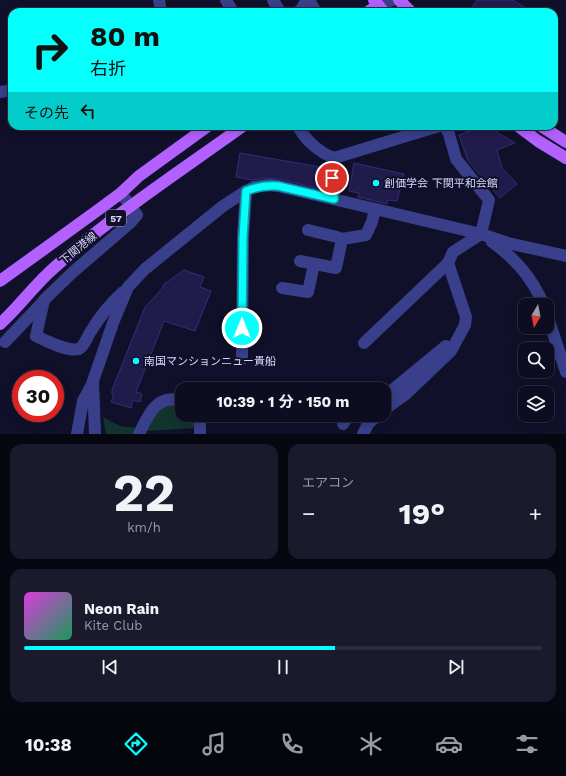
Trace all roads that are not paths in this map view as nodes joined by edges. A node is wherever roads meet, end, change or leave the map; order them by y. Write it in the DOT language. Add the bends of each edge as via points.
graph roads {
  1 [pos="392,0"];
  2 [pos="396,0"];
  3 [pos="400,0"];
  4 [pos="378,8"];
  5 [pos="407,8"];
  6 [pos="202,130"];
  7 [pos="237,130"];
  8 [pos="300,130"];
  9 [pos="426,130"];
  10 [pos="447,130"];
  11 [pos="523,130"];
  12 [pos="547,130"];
  13 [pos="566,142"];
  14 [pos="334,158"];
  15 [pos="566,158"];
  16 [pos="246,191"];
  17 [pos="121,193"];
  18 [pos="334,199"];
  19 [pos="131,206"];
  20 [pos="375,209"];
  21 [pos="308,230"];
  22 [pos="481,234"];
  23 [pos="342,239"];
  24 [pos="566,256"];
  25 [pos="300,261"];
  26 [pos="448,262"];
  27 [pos="314,264"];
  28 [pos="0,281"];
  29 [pos="128,287"];
  30 [pos="282,288"];
  31 [pos="540,298"];
  32 [pos="44,300"];
  33 [pos="1,321"];
  34 [pos="461,334"];
  35 [pos="553,334"];
  36 [pos="5,342"];
  37 [pos="364,343"];
  38 [pos="242,359"];
  39 [pos="566,372"];
  40 [pos="93,381"];
  41 [pos="391,391"];
  42 [pos="175,400"];
  43 [pos="391,405"];
  44 [pos="199,422"];
  45 [pos="370,422"];
  46 [pos="77,434"];
  47 [pos="95,434"];
  48 [pos="139,434"];
  49 [pos="200,434"];
  50 [pos="363,434"];
  1 -- 4 [label="street"];
  2 -- 4 [label="main road"];
  3 -- 5 [label="main road"];
  6 -- 17 [label="main road, 下関港線 / 57" via="139,176"];
  7 -- 19 [label="main road, 下関港線 / 57"];
  8 -- 14 [label="street" via="311,143"];
  9 -- 14 [label="street"];
  10 -- 22 [label="street" via="456,159 489,200"];
  11 -- 15 [label="main road"];
  12 -- 13 [label="main road"];
  14 -- 18 [label="street"];
  16 -- 18 [label="street" via="270,185"];
  16 -- 29 [label="street" via="223,206 145,269"];
  16 -- 38 [label="street"];
  17 -- 19 [label="street"];
  17 -- 28 [label="main road, 下関港線 / 57"];
  18 -- 20 [label="street"];
  19 -- 32 [label="street" via="137,215 130,223"];
  19 -- 33 [label="main road, 下関港線 / 57" via="42,278"];
  20 -- 22 [label="street"];
  20 -- 23 [label="street" via="366,235"];
  21 -- 23 [label="street"];
  22 -- 24 [label="street"];
  22 -- 26 [label="street" via="453,252"];
  22 -- 31 [label="street" via="518,263"];
  23 -- 27 [label="street" via="336,268"];
  25 -- 27 [label="street"];
  26 -- 34 [label="street" via="466,317"];
  26 -- 37 [label="street"];
  27 -- 30 [label="street" via="308,292"];
  29 -- 32 [label="street" via="106,308 82,347 76,350 36,336"];
  29 -- 40 [label="street"];
  32 -- 36 [label="street"];
  34 -- 41 [label="street"];
  34 -- 43 [label="street" via="451,351"];
  35 -- 39 [label="street"];
  40 -- 46 [label="street" via="83,401"];
  40 -- 47 [label="street"];
  42 -- 48 [label="street" via="161,402 152,409"];
  44 -- 49 [label="street"];
  45 -- 50 [label="street"];
}
